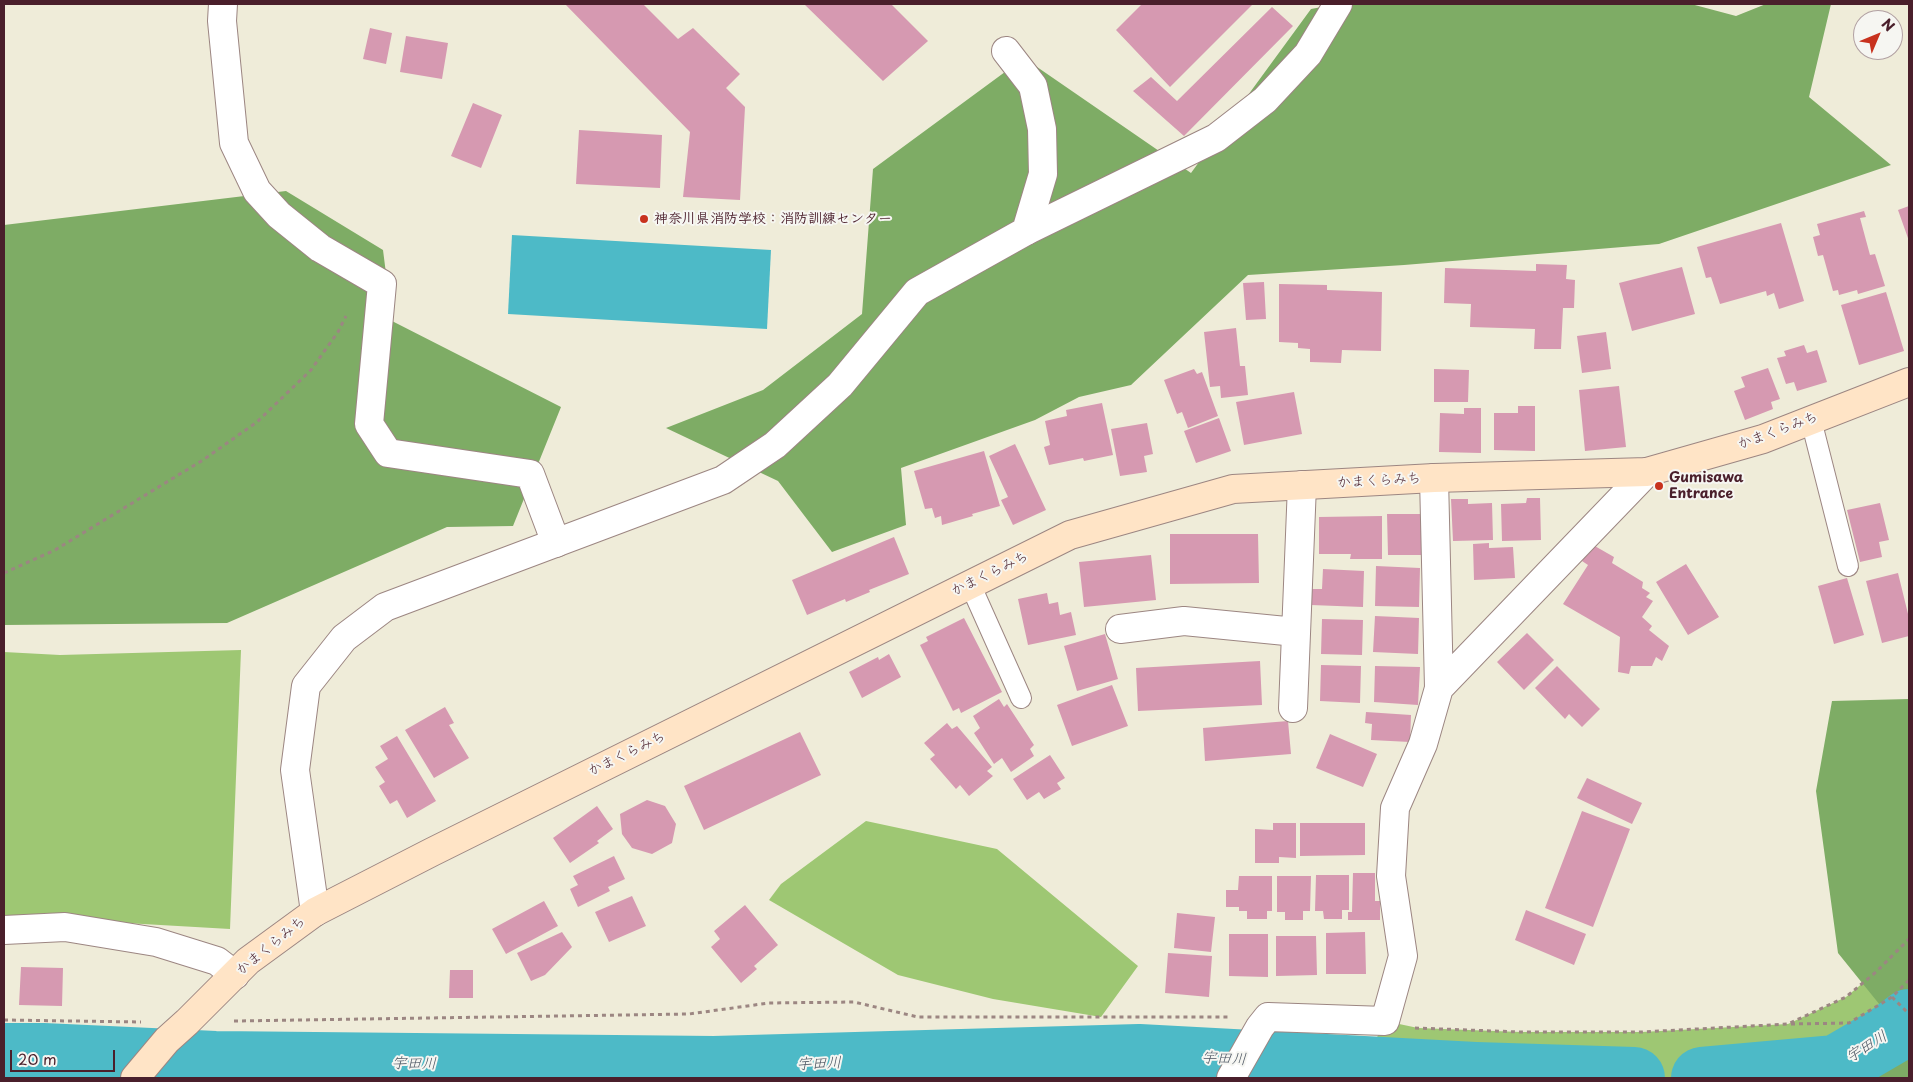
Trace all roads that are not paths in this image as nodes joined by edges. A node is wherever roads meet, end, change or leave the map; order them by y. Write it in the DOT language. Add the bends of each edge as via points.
graph roads {
  1 [pos="223,4"];
  2 [pos="1338,4"];
  3 [pos="1006,51"];
  4 [pos="1026,231"];
  5 [pos="1909,382"];
  6 [pos="1811,420"];
  7 [pos="1647,472"];
  8 [pos="1434,478"];
  9 [pos="1302,485"];
  10 [pos="556,543"];
  11 [pos="1848,566"];
  12 [pos="970,584"];
  13 [pos="1120,629"];
  14 [pos="1296,632"];
  15 [pos="1439,688"];
  16 [pos="1021,698"];
  17 [pos="1292,708"];
  18 [pos="315,912"];
  19 [pos="4,930"];
  20 [pos="235,975"];
  21 [pos="135,1078"];
  22 [pos="1231,1078"];
  1 -- 10 [label="street" via="234,143 257,191 278,215 320,248 382,284 369,424 388,453 530,474"];
  2 -- 4 [label="street" via="1308,54 1265,100 1216,138"];
  3 -- 4 [label="street" via="1033,86 1042,129 1044,174"];
  4 -- 10 [label="street" via="917,292 840,384 775,445 723,480"];
  5 -- 6 [label="main road, かまくらみち"];
  6 -- 7 [label="main road, かまくらみち" via="1763,439"];
  6 -- 11 [label="lane"];
  7 -- 8 [label="main road, かまくらみち"];
  7 -- 15 [label="street"];
  8 -- 9 [label="main road, かまくらみち"];
  8 -- 15 [label="street"];
  9 -- 12 [label="main road, かまくらみち" via="1233,489 1070,535"];
  9 -- 14 [label="street"];
  10 -- 18 [label="street" via="385,607 344,638 306,686 295,770"];
  12 -- 16 [label="lane"];
  12 -- 18 [label="main road, かまくらみち"];
  13 -- 14 [label="street" via="1184,621"];
  14 -- 17 [label="street"];
  15 -- 22 [label="street" via="1423,744 1395,808 1391,876 1403,956 1385,1021 1264,1022"];
  18 -- 20 [label="main road, かまくらみち"];
  19 -- 20 [label="street" via="65,927 156,942 217,961"];
  20 -- 21 [label="main road, かまくらみち" via="167,1040"];
}
